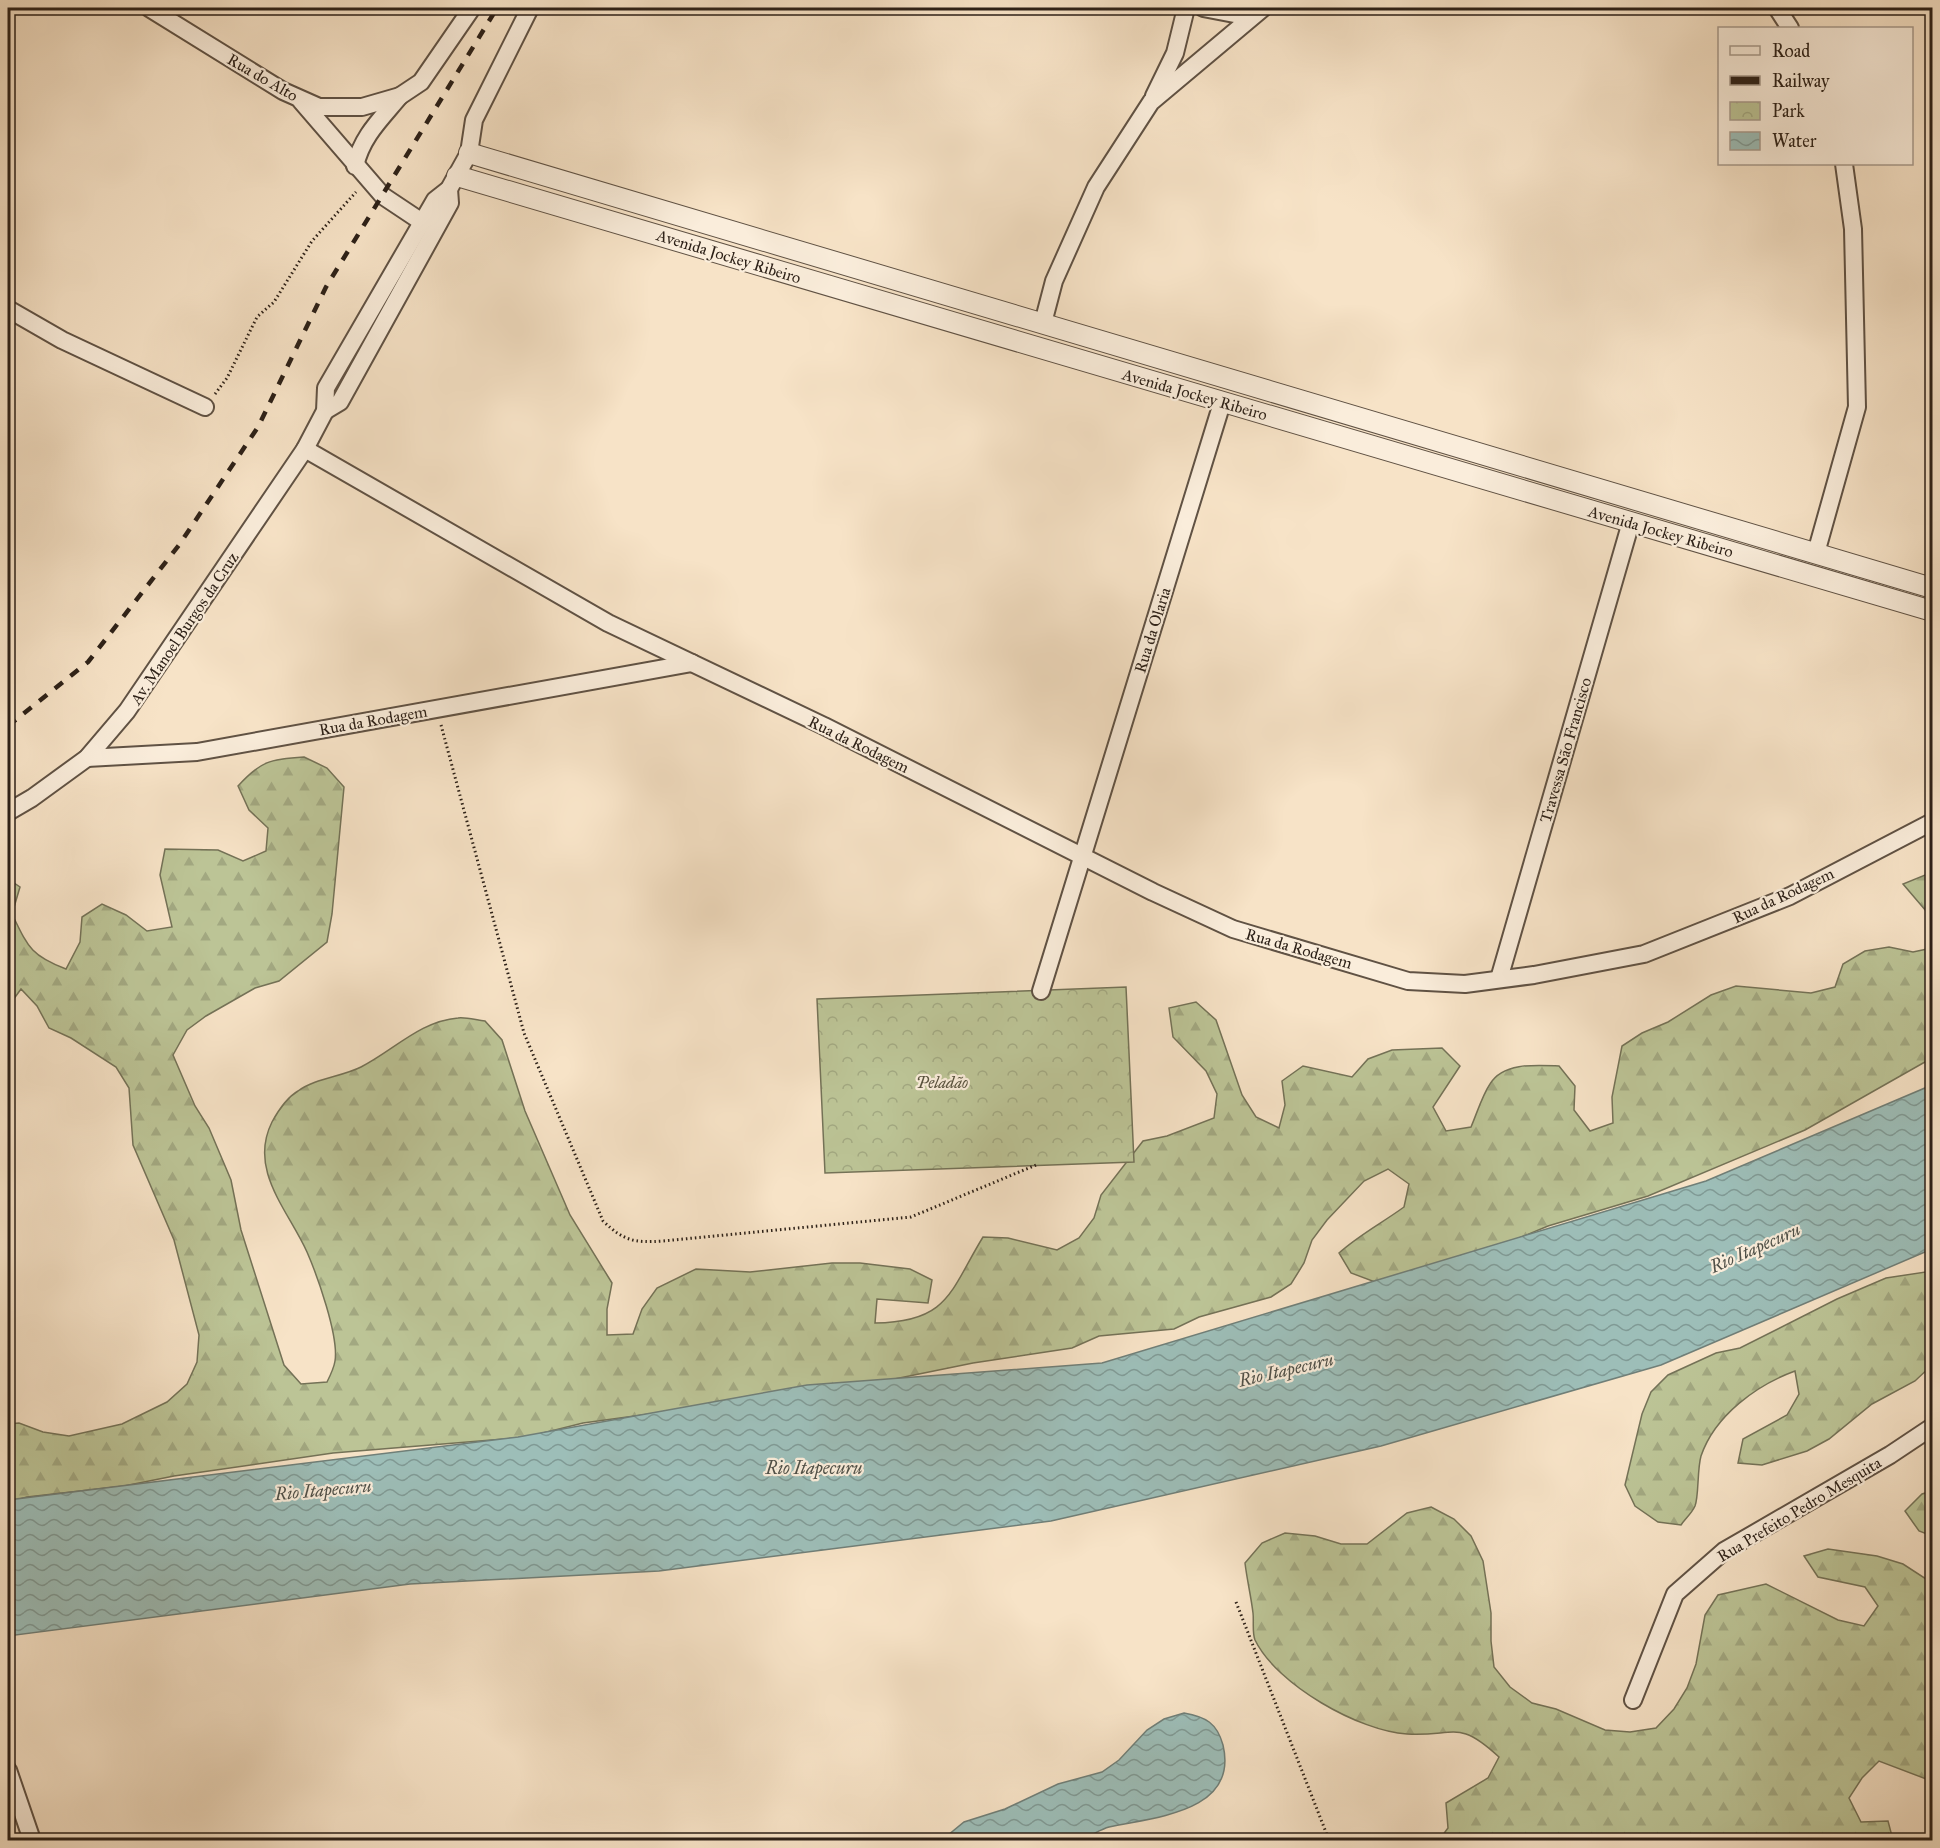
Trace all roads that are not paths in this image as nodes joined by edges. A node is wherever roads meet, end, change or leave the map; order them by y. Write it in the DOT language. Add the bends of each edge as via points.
graph roads {
  1 [pos="149,8"];
  2 [pos="472,8"];
  3 [pos="530,8"];
  4 [pos="1186,8"];
  5 [pos="1203,8"];
  6 [pos="1777,8"];
  7 [pos="1257,12"];
  8 [pos="1789,27"];
  9 [pos="400,96"];
  10 [pos="299,98"];
  11 [pos="1151,102"];
  12 [pos="469,153"];
  13 [pos="1844,165"];
  14 [pos="355,166"];
  15 [pos="453,182"];
  16 [pos="422,222"];
  17 [pos="8,309"];
  18 [pos="1043,323"];
  19 [pos="1222,403"];
  20 [pos="205,407"];
  21 [pos="325,411"];
  22 [pos="305,449"];
  23 [pos="1631,522"];
  24 [pos="1816,553"];
  25 [pos="1932,588"];
  26 [pos="1932,611"];
  27 [pos="692,663"];
  28 [pos="87,758"];
  29 [pos="8,812"];
  30 [pos="1932,822"];
  31 [pos="1083,856"];
  32 [pos="1499,979"];
  33 [pos="1041,991"];
  34 [pos="1932,1427"];
  35 [pos="1633,1700"];
  36 [pos="8,1770"];
  37 [pos="32,1840"];
  1 -- 10 [label="street, Rua do Alto"];
  2 -- 9 [label="street, Rua do Alto" via="421,82"];
  3 -- 12 [label="street" via="474,120"];
  4 -- 11 [label="street" via="1175,53"];
  5 -- 7 [label="street"];
  6 -- 8 [label="street"];
  7 -- 11 [label="street"];
  9 -- 10 [label="street, Rua do Alto" via="362,106 319,107"];
  9 -- 14 [label="street" via="369,130"];
  10 -- 14 [label="street" via="341,144"];
  11 -- 18 [label="street" via="1096,187 1054,281"];
  12 -- 15 [label="street"];
  12 -- 18 [label="street, Avenida Jockey Ribeiro"];
  13 -- 24 [label="street" via="1853,230 1857,407"];
  14 -- 16 [label="street" via="383,196"];
  15 -- 16 [label="street" via="435,200"];
  15 -- 19 [label="street, Avenida Jockey Ribeiro"];
  15 -- 21 [label="street" via="450,203 340,402"];
  16 -- 21 [label="street" via="326,388"];
  17 -- 20 [label="street" via="62,340"];
  18 -- 24 [label="street, Avenida Jockey Ribeiro"];
  19 -- 23 [label="street, Avenida Jockey Ribeiro"];
  19 -- 31 [label="street, Rua da Olaria"];
  21 -- 22 [label="street, Av. Manoel Burgos da Cruz"];
  22 -- 27 [label="street, Rua da Rodagem" via="608,623"];
  22 -- 28 [label="street, Av. Manoel Burgos da Cruz" via="127,711"];
  23 -- 26 [label="street, Avenida Jockey Ribeiro"];
  23 -- 32 [label="street, Travessa São Francisco"];
  24 -- 25 [label="street, Avenida Jockey Ribeiro"];
  27 -- 28 [label="street, Rua da Rodagem" via="196,752"];
  27 -- 31 [label="street, Rua da Rodagem"];
  28 -- 29 [label="street, Av. Manoel Burgos da Cruz"];
  30 -- 32 [label="street, Rua da Rodagem" via="1790,896 1644,954"];
  31 -- 32 [label="street, Rua da Rodagem" via="1233,929 1408,981 1465,984"];
  31 -- 33 [label="street, Rua da Olaria"];
  34 -- 35 [label="street, Rua Prefeito Pedro Mesquita" via="1724,1551 1676,1594"];
  36 -- 37 [label="street"];
}
